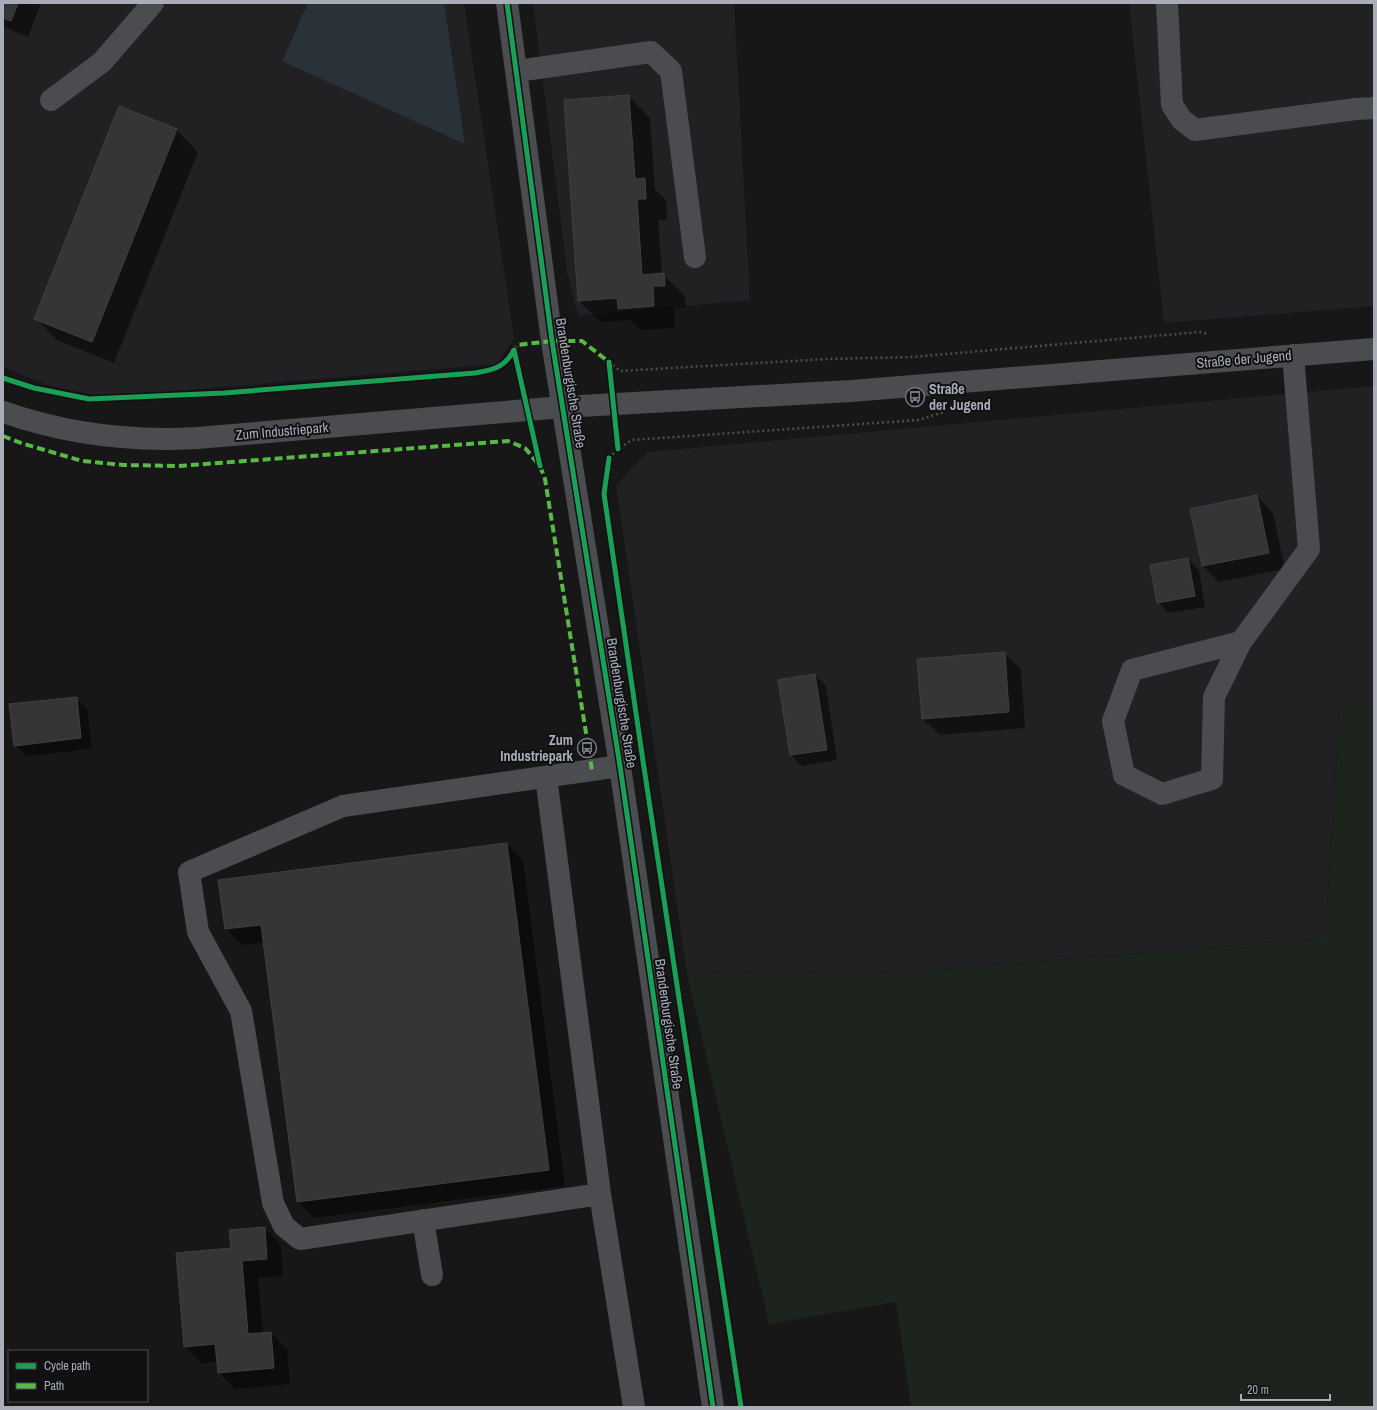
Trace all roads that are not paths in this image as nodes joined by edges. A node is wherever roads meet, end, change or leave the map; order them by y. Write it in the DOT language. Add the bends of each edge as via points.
graph roads {
  1 [pos="153,3"];
  2 [pos="507,3"];
  3 [pos="1167,3"];
  4 [pos="517,71"];
  5 [pos="51,100"];
  6 [pos="1374,108"];
  7 [pos="695,257"];
  8 [pos="1374,349"];
  9 [pos="1293,355"];
  10 [pos="562,407"];
  11 [pos="3,412"];
  12 [pos="1241,642"];
  13 [pos="620,766"];
  14 [pos="546,777"];
  15 [pos="600,1194"];
  16 [pos="423,1220"];
  17 [pos="432,1275"];
  18 [pos="634,1407"];
  19 [pos="713,1407"];
  1 -- 5 [label="street" via="102,62"];
  2 -- 4 [label="street, Brandenburgische Straße"];
  3 -- 6 [label="street" via="1172,105 1182,120 1195,130"];
  4 -- 7 [label="street" via="651,52 671,70"];
  4 -- 10 [label="street, Brandenburgische Straße"];
  8 -- 9 [label="street, Straße der Jugend"];
  9 -- 10 [label="street, Straße der Jugend" via="851,391"];
  9 -- 12 [label="street" via="1309,549"];
  10 -- 11 [label="street, Zum Industriepark" via="165,440 66,430"];
  10 -- 13 [label="street, Brandenburgische Straße"];
  12 -- 12 [label="street" via="1132,670 1113,721 1124,775 1162,794 1212,779 1214,697"];
  13 -- 14 [label="street"];
  13 -- 19 [label="street, Brandenburgische Straße"];
  14 -- 15 [label="street"];
  14 -- 16 [label="street" via="343,806 189,872 198,932 241,1011 273,1203 284,1226 300,1239"];
  15 -- 16 [label="street"];
  15 -- 18 [label="street"];
  16 -- 17 [label="street"];
}
